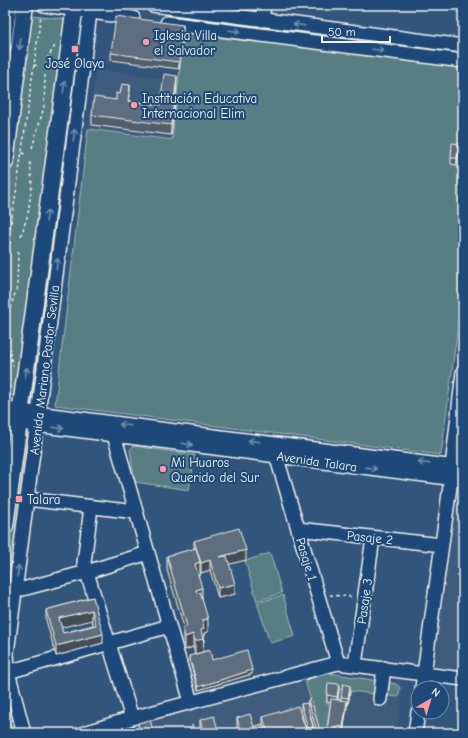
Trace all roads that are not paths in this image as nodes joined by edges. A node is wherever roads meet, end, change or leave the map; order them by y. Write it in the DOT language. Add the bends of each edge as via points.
graph roads {
  1 [pos="10,5"];
  2 [pos="25,5"];
  3 [pos="152,5"];
  4 [pos="264,5"];
  5 [pos="42,8"];
  6 [pos="83,8"];
  7 [pos="221,10"];
  8 [pos="143,20"];
  9 [pos="262,20"];
  10 [pos="157,21"];
  11 [pos="408,39"];
  12 [pos="5,42"];
  13 [pos="463,45"];
  14 [pos="406,53"];
  15 [pos="463,60"];
  16 [pos="5,162"];
  17 [pos="463,372"];
  18 [pos="461,399"];
  19 [pos="5,409"];
  20 [pos="15,418"];
  21 [pos="37,419"];
  22 [pos="114,435"];
  23 [pos="276,455"];
  24 [pos="457,473"];
  25 [pos="27,499"];
  26 [pos="91,507"];
  27 [pos="136,512"];
  28 [pos="5,526"];
  29 [pos="298,530"];
  30 [pos="373,538"];
  31 [pos="442,546"];
  32 [pos="148,553"];
  33 [pos="87,572"];
  34 [pos="15,590"];
  35 [pos="169,626"];
  36 [pos="109,643"];
  37 [pos="338,662"];
  38 [pos="355,664"];
  39 [pos="384,668"];
  40 [pos="8,672"];
  41 [pos="424,674"];
  42 [pos="423,680"];
  43 [pos="463,680"];
  44 [pos="380,699"];
  45 [pos="191,702"];
  46 [pos="132,718"];
  47 [pos="417,720"];
  48 [pos="24,733"];
  49 [pos="84,733"];
  50 [pos="415,733"];
  1 -- 12 [label="street"];
  2 -- 16 [label="main road, one-way"];
  3 -- 7 [label="street"];
  4 -- 9 [label="street"];
  5 -- 6 [label="street"];
  6 -- 8 [label="street"];
  20 -- 6 [label="main road, Avenida Mariano Pastor Sevilla, one-way"];
  21 -- 6 [label="street, Avenida Mariano Pastor Sevilla, one-way"];
  7 -- 9 [label="street"];
  11 -- 9 [label="street, one-way"];
  10 -- 14 [label="street, one-way"];
  11 -- 13 [label="street"];
  11 -- 14 [label="street"];
  14 -- 15 [label="street"];
  17 -- 18 [label="street"];
  18 -- 24 [label="street"];
  19 -- 20 [label="street, Avenida Talara"];
  20 -- 21 [label="street, Avenida Talara"];
  20 -- 28 [label="main road, Avenida Mariano Pastor Sevilla"];
  21 -- 22 [label="street, Avenida Talara, one-way"];
  24 -- 21 [label="street, Avenida Talara, one-way"];
  21 -- 25 [label="street, Avenida Mariano Pastor Sevilla"];
  22 -- 23 [label="street, Avenida Talara, one-way"];
  22 -- 27 [label="street"];
  23 -- 24 [label="street, Avenida Talara, one-way"];
  23 -- 29 [label="street, Pasaje 1"];
  24 -- 31 [label="street"];
  25 -- 26 [label="street"];
  34 -- 25 [label="street, Avenida Mariano Pastor Sevilla, one-way"];
  26 -- 27 [label="street"];
  26 -- 33 [label="street" via="84,563"];
  27 -- 32 [label="street"];
  29 -- 30 [label="street, Pasaje 2"];
  29 -- 37 [label="street, Pasaje 1"];
  30 -- 31 [label="street, Pasaje 2"];
  30 -- 38 [label="street, Pasaje 3"];
  31 -- 41 [label="street"];
  32 -- 33 [label="street"];
  32 -- 35 [label="street"];
  33 -- 34 [label="street"];
  33 -- 36 [label="street"];
  34 -- 40 [label="street, Avenida Mariano Pastor Sevilla" via="7,653"];
  35 -- 36 [label="street"];
  35 -- 45 [label="street"];
  36 -- 40 [label="street"];
  36 -- 46 [label="street"];
  37 -- 38 [label="street"];
  37 -- 45 [label="street"];
  38 -- 39 [label="street"];
  39 -- 41 [label="street"];
  39 -- 44 [label="street"];
  40 -- 48 [label="street, Avenida Mariano Pastor Sevilla"];
  41 -- 42 [label="street"];
  41 -- 43 [label="street"];
  45 -- 46 [label="street"];
  46 -- 49 [label="street"];
  47 -- 50 [label="street"];
}
